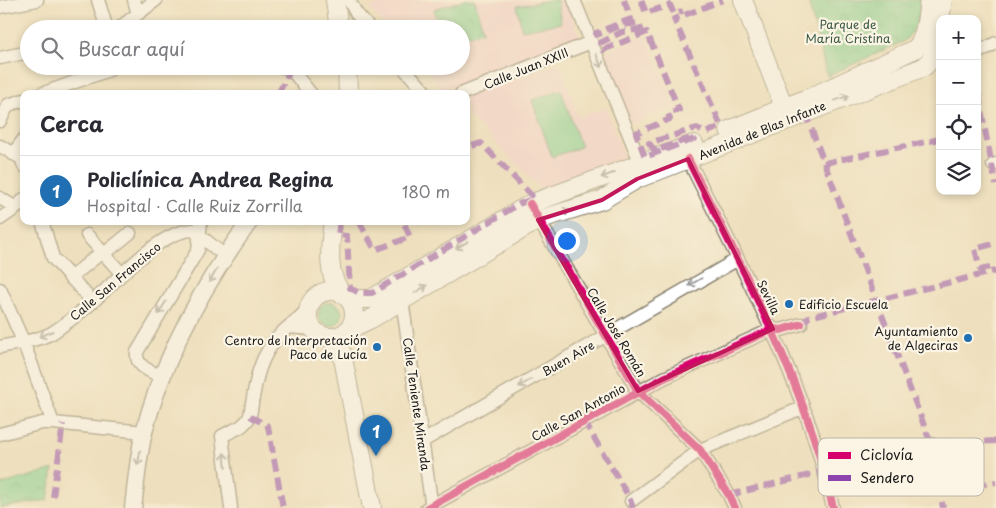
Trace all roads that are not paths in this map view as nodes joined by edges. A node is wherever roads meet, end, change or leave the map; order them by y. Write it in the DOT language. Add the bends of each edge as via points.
graph roads {
  1 [pos="37,0"];
  2 [pos="98,0"];
  3 [pos="134,0"];
  4 [pos="156,0"];
  5 [pos="335,0"];
  6 [pos="340,0"];
  7 [pos="349,0"];
  8 [pos="574,0"];
  9 [pos="742,0"];
  10 [pos="752,0"];
  11 [pos="929,0"];
  12 [pos="943,0"];
  13 [pos="0,8"];
  14 [pos="356,13"];
  15 [pos="138,14"];
  16 [pos="941,15"];
  17 [pos="104,20"];
  18 [pos="130,20"];
  19 [pos="338,20"];
  20 [pos="343,20"];
  21 [pos="355,20"];
  22 [pos="362,20"];
  23 [pos="936,33"];
  24 [pos="591,42"];
  25 [pos="996,43"];
  26 [pos="931,50"];
  27 [pos="981,51"];
  28 [pos="20,54"];
  29 [pos="0,58"];
  30 [pos="95,75"];
  31 [pos="296,75"];
  32 [pos="342,75"];
  33 [pos="347,75"];
  34 [pos="410,75"];
  35 [pos="52,90"];
  36 [pos="308,90"];
  37 [pos="343,90"];
  38 [pos="348,90"];
  39 [pos="423,90"];
  40 [pos="470,90"];
  41 [pos="20,101"];
  42 [pos="4,103"];
  43 [pos="790,111"];
  44 [pos="0,121"];
  45 [pos="20,144"];
  46 [pos="0,146"];
  47 [pos="13,154"];
  48 [pos="20,158"];
  49 [pos="688,159"];
  50 [pos="641,164"];
  51 [pos="0,198"];
  52 [pos="20,203"];
  53 [pos="530,204"];
  54 [pos="0,219"];
  55 [pos="538,220"];
  56 [pos="43,225"];
  57 [pos="200,225"];
  58 [pos="247,225"];
  59 [pos="324,225"];
  60 [pos="333,225"];
  61 [pos="130,233"];
  62 [pos="87,235"];
  63 [pos="103,253"];
  64 [pos="224,256"];
  65 [pos="738,259"];
  66 [pos="122,274"];
  67 [pos="70,278"];
  68 [pos="0,289"];
  69 [pos="321,294"];
  70 [pos="346,297"];
  71 [pos="402,300"];
  72 [pos="92,302"];
  73 [pos="309,306"];
  74 [pos="800,324"];
  75 [pos="288,327"];
  76 [pos="313,329"];
  77 [pos="773,329"];
  78 [pos="347,331"];
  79 [pos="329,337"];
  80 [pos="606,337"];
  81 [pos="23,341"];
  82 [pos="0,348"];
  83 [pos="342,353"];
  84 [pos="162,377"];
  85 [pos="638,391"];
  86 [pos="802,408"];
  87 [pos="53,423"];
  88 [pos="144,432"];
  89 [pos="0,434"];
  90 [pos="423,441"];
  91 [pos="700,450"];
  92 [pos="818,451"];
  93 [pos="631,501"];
  94 [pos="430,507"];
  95 [pos="133,508"];
  96 [pos="231,508"];
  97 [pos="372,508"];
  98 [pos="735,508"];
  1 -- 13 [label="street"];
  2 -- 17 [label="street"];
  3 -- 15 [label="street"];
  4 -- 15 [label="street"];
  5 -- 19 [label="main road"];
  6 -- 20 [label="main road"];
  7 -- 14 [label="street"];
  8 -- 24 [label="street"];
  9 -- 43 [label="main road"];
  10 -- 43 [label="main road"];
  11 -- 26 [label="main road"];
  12 -- 16 [label="main road"];
  14 -- 21 [label="street"];
  14 -- 22 [label="street"];
  15 -- 18 [label="street"];
  23 -- 26 [label="main road"];
  24 -- 40 [label="street, Calle Juan XXIII"];
  24 -- 50 [label="street, one-way"];
  25 -- 27 [label="street"];
  26 -- 43 [label="main road, Avenida de Blas Infante" via="930,61 924,67"];
  28 -- 29 [label="street"];
  30 -- 35 [label="street"];
  31 -- 36 [label="street"];
  32 -- 37 [label="main road"];
  33 -- 38 [label="main road"];
  34 -- 39 [label="street"];
  41 -- 42 [label="street"];
  42 -- 44 [label="street"];
  43 -- 49 [label="main road, Avenida de Blas Infante"];
  43 -- 50 [label="main road, Avenida de Blas Infante"];
  45 -- 47 [label="street"];
  46 -- 47 [label="street"];
  47 -- 48 [label="street"];
  55 -- 49 [label="main road, Avenida de Blas Infante, one-way" via="602,200 638,179"];
  49 -- 65 [label="street, Sevilla"];
  50 -- 53 [label="main road, Avenida de Blas Infante, one-way"];
  51 -- 52 [label="street"];
  52 -- 54 [label="street"];
  53 -- 55 [label="street, Calle José Román"];
  53 -- 70 [label="main road, Avenida de Blas Infante, one-way" via="371,299 361,301"];
  71 -- 55 [label="main road, Avenida de Blas Infante, one-way"];
  55 -- 80 [label="street, Calle José Román"];
  56 -- 67 [label="street" via="53,258"];
  57 -- 64 [label="street"];
  57 -- 66 [label="street, Calle San Francisco" via="171,235"];
  57 -- 84 [label="street, one-way" via="198,250 137,352 140,366"];
  58 -- 64 [label="street"];
  59 -- 69 [label="main road"];
  60 -- 70 [label="main road" via="332,276 336,287"];
  61 -- 63 [label="street"];
  62 -- 63 [label="street"];
  63 -- 66 [label="street"];
  63 -- 67 [label="street"];
  64 -- 84 [label="street, one-way" via="189,315"];
  65 -- 77 [label="street, Sevilla"];
  65 -- 80 [label="street, Buen Aire, one-way"];
  66 -- 72 [label="street, Calle San Francisco"];
  67 -- 72 [label="street"];
  68 -- 81 [label="street"];
  69 -- 70 [label="main road" via="333,291"];
  69 -- 73 [label="main road"];
  70 -- 78 [label="main road" via="354,316"];
  71 -- 78 [label="main road, Avenida de Blas Infante"];
  71 -- 90 [label="street, Calle Teniente Miranda"];
  72 -- 81 [label="street, Calle San Francisco, one-way" via="50,334"];
  73 -- 75 [label="street"];
  73 -- 76 [label="main road" via="308,318"];
  74 -- 77 [label="street, Calle San Antonio"];
  75 -- 76 [label="street"];
  96 -- 75 [label="street, one-way" via="222,439 225,434 240,428 250,416 258,367 269,348"];
  76 -- 79 [label="main road"];
  77 -- 85 [label="street, Calle San Antonio"];
  77 -- 86 [label="street, Sevilla"];
  78 -- 79 [label="main road"];
  78 -- 83 [label="main road" via="346,349"];
  79 -- 83 [label="main road"];
  80 -- 85 [label="street, Calle José Román"];
  80 -- 90 [label="street, Buen Aire, one-way"];
  81 -- 82 [label="street, Calle San Francisco"];
  81 -- 87 [label="street"];
  83 -- 97 [label="main road"];
  84 -- 88 [label="street"];
  85 -- 91 [label="street, Calle José Román"];
  85 -- 94 [label="street, Calle San Antonio"];
  86 -- 91 [label="street"];
  86 -- 92 [label="street, Sevilla"];
  87 -- 88 [label="street"];
  87 -- 89 [label="street"];
  88 -- 95 [label="street, one-way"];
  90 -- 94 [label="street, Calle Teniente Miranda"];
  91 -- 93 [label="street"];
  91 -- 98 [label="street, Calle José Román"];
}
